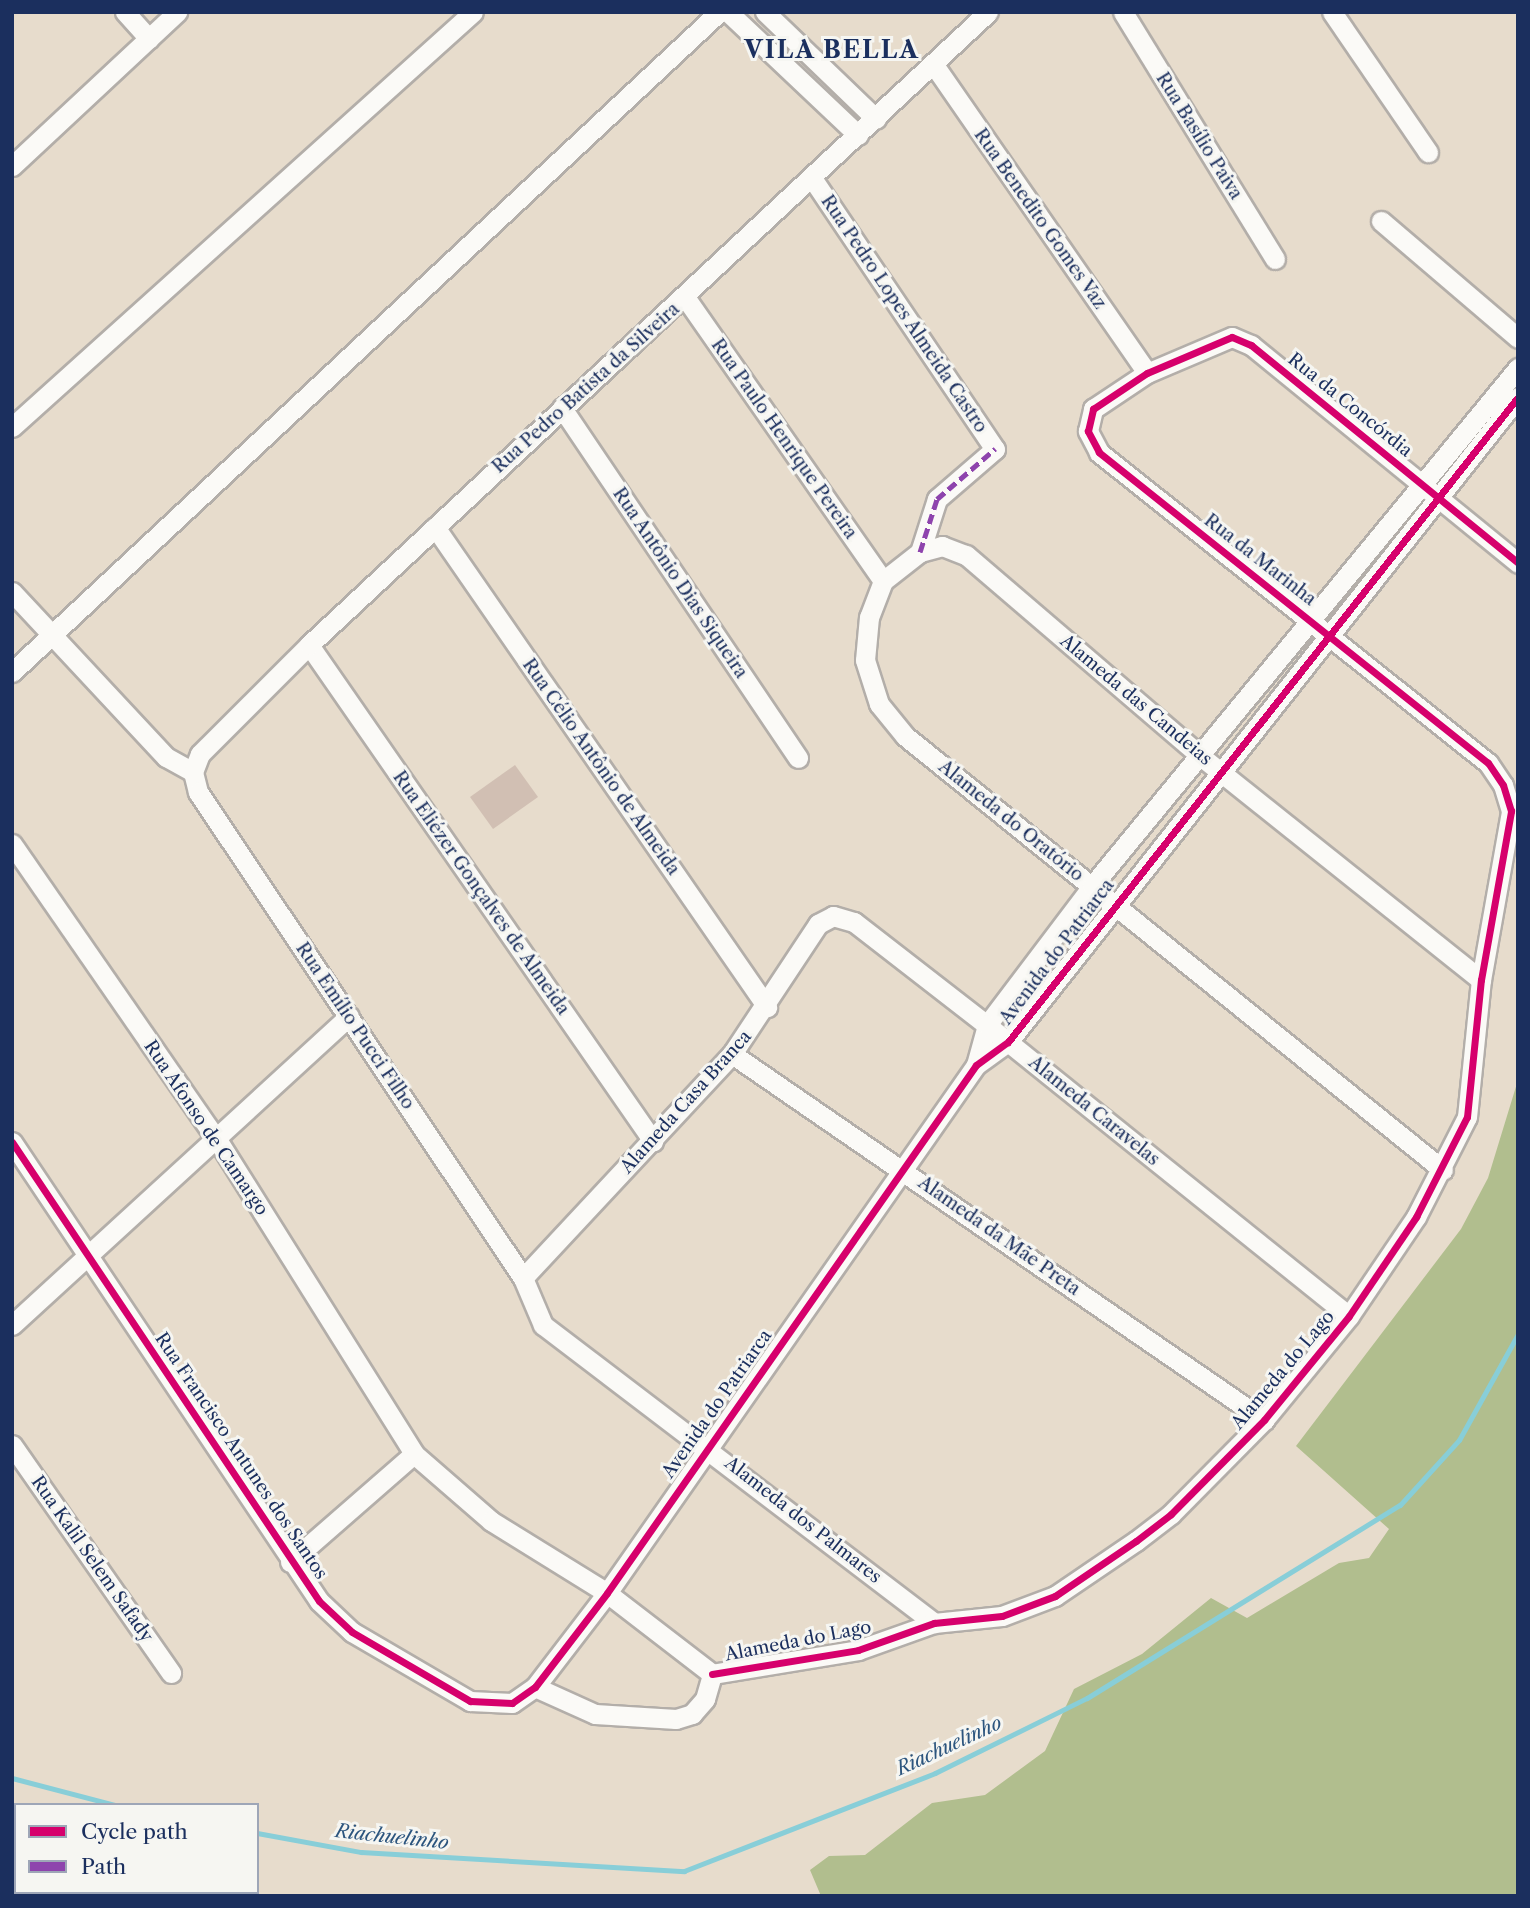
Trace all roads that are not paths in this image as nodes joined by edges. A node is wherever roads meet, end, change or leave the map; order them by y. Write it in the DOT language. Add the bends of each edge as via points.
graph roads {
  1 [pos="125,12"];
  2 [pos="177,12"];
  3 [pos="473,12"];
  4 [pos="719,12"];
  5 [pos="729,12"];
  6 [pos="765,12"];
  7 [pos="988,12"];
  8 [pos="1123,12"];
  9 [pos="1332,12"];
  10 [pos="149,39"];
  11 [pos="934,65"];
  12 [pos="876,119"];
  13 [pos="858,135"];
  14 [pos="1428,152"];
  15 [pos="12,166"];
  16 [pos="812,178"];
  17 [pos="1381,221"];
  18 [pos="1275,259"];
  19 [pos="685,298"];
  20 [pos="1518,338"];
  21 [pos="1518,368"];
  22 [pos="1147,373"];
  23 [pos="1518,397"];
  24 [pos="562,408"];
  25 [pos="12,427"];
  26 [pos="1420,482"];
  27 [pos="1437,495"];
  28 [pos="435,527"];
  29 [pos="920,552"];
  30 [pos="1518,563"];
  31 [pos="883,582"];
  32 [pos="12,592"];
  33 [pos="1309,618"];
  34 [pos="1326,633"];
  35 [pos="53,635"];
  36 [pos="309,645"];
  37 [pos="12,672"];
  38 [pos="1198,754"];
  39 [pos="798,758"];
  40 [pos="1488,763"];
  41 [pos="1220,771"];
  42 [pos="193,772"];
  43 [pos="12,844"];
  44 [pos="1092,886"];
  45 [pos="1114,903"];
  46 [pos="833,916"];
  47 [pos="1481,980"];
  48 [pos="767,1007"];
  49 [pos="349,1016"];
  50 [pos="987,1025"];
  51 [pos="1008,1042"];
  52 [pos="732,1054"];
  53 [pos="976,1065"];
  54 [pos="218,1141"];
  55 [pos="653,1141"];
  56 [pos="12,1142"];
  57 [pos="902,1169"];
  58 [pos="1443,1170"];
  59 [pos="89,1255"];
  60 [pos="523,1278"];
  61 [pos="1349,1316"];
  62 [pos="12,1325"];
  63 [pos="1264,1420"];
  64 [pos="707,1444"];
  65 [pos="12,1445"];
  66 [pos="414,1454"];
  67 [pos="290,1562"];
  68 [pos="607,1593"];
  69 [pos="934,1623"];
  70 [pos="171,1673"];
  71 [pos="712,1674"];
  72 [pos="535,1687"];
  73 [pos="512,1703"];
  1 -- 10 [label="street"];
  2 -- 10 [label="street"];
  3 -- 25 [label="street"];
  4 -- 35 [label="street"];
  5 -- 13 [label="street"];
  6 -- 12 [label="street"];
  7 -- 11 [label="street, Rua Pedro Batista da Silveira"];
  8 -- 18 [label="street, Rua Basílio Paiva"];
  9 -- 14 [label="street"];
  10 -- 15 [label="street"];
  11 -- 12 [label="street, Rua Pedro Batista da Silveira"];
  11 -- 22 [label="street, Rua Benedito Gomes Vaz"];
  12 -- 13 [label="street, Rua Pedro Batista da Silveira"];
  13 -- 16 [label="street, Rua Pedro Batista da Silveira"];
  16 -- 19 [label="street, Rua Pedro Batista da Silveira"];
  16 -- 29 [label="street, Rua Pedro Lopes Almeida Castro" via="995,449 937,499"];
  17 -- 20 [label="street"];
  19 -- 24 [label="street, Rua Pedro Batista da Silveira"];
  19 -- 31 [label="street, Rua Paulo Henrique Pereira"];
  21 -- 26 [label="street, Avenida do Patriarca"];
  22 -- 26 [label="street, Rua da Concórdia" via="1232,337 1251,345"];
  22 -- 33 [label="street, Rua da Marinha" via="1093,410 1088,431 1099,452"];
  23 -- 27 [label="street, Avenida do Patriarca"];
  24 -- 28 [label="street, Rua Pedro Batista da Silveira"];
  24 -- 39 [label="street, Rua Antônio Dias Siqueira"];
  26 -- 27 [label="street, Rua da Concórdia"];
  26 -- 33 [label="street, Avenida do Patriarca"];
  27 -- 30 [label="street, Rua da Concórdia"];
  27 -- 34 [label="street, Avenida do Patriarca"];
  28 -- 36 [label="street, Rua Pedro Batista da Silveira"];
  28 -- 48 [label="street, Rua Célio Antônio de Almeida"];
  29 -- 31 [label="street"];
  29 -- 38 [label="street, Alameda das Candeias" via="942,546 966,555"];
  31 -- 44 [label="street, Alameda do Oratório" via="869,617 865,660 879,704 905,736"];
  32 -- 35 [label="street"];
  33 -- 34 [label="street, Rua da Marinha"];
  33 -- 38 [label="street, Avenida do Patriarca"];
  34 -- 40 [label="street, Rua da Marinha"];
  34 -- 41 [label="street, Avenida do Patriarca"];
  35 -- 37 [label="street"];
  35 -- 42 [label="street" via="166,757"];
  36 -- 42 [label="street, Rua Pedro Batista da Silveira" via="200,754"];
  36 -- 55 [label="street, Rua Eliézer Gonçalves de Almeida"];
  38 -- 41 [label="street, Alameda das Candeias"];
  38 -- 44 [label="street, Avenida do Patriarca"];
  40 -- 47 [label="street, Alameda do Lago" via="1511,811"];
  41 -- 45 [label="street, Avenida do Patriarca"];
  41 -- 47 [label="street, Alameda das Candeias"];
  42 -- 49 [label="street, Rua Emílio Pucci Filho" via="198,792"];
  43 -- 54 [label="street, Rua Afonso de Camargo"];
  44 -- 45 [label="street, Alameda do Oratório"];
  44 -- 50 [label="street, Avenida do Patriarca"];
  45 -- 51 [label="street, Avenida do Patriarca"];
  45 -- 58 [label="street, Alameda do Oratório"];
  46 -- 48 [label="street, Alameda Casa Branca" via="818,924"];
  46 -- 50 [label="street, Alameda Caravelas" via="854,922"];
  47 -- 58 [label="street, Alameda do Lago" via="1467,1117"];
  48 -- 52 [label="street, Alameda Casa Branca"];
  49 -- 54 [label="street"];
  49 -- 60 [label="street, Rua Emílio Pucci Filho"];
  50 -- 51 [label="street, Alameda Caravelas"];
  50 -- 53 [label="street, Avenida do Patriarca"];
  51 -- 53 [label="street, Avenida do Patriarca"];
  51 -- 61 [label="street, Alameda Caravelas"];
  52 -- 55 [label="street, Alameda Casa Branca"];
  52 -- 57 [label="street, Alameda da Mãe Preta"];
  53 -- 57 [label="street, Avenida do Patriarca"];
  54 -- 59 [label="street"];
  54 -- 66 [label="street, Rua Afonso de Camargo" via="395,1416"];
  55 -- 60 [label="street, Alameda Casa Branca"];
  56 -- 59 [label="street, Rua Francisco Antunes dos Santos"];
  57 -- 63 [label="street, Alameda da Mãe Preta"];
  57 -- 64 [label="street, Avenida do Patriarca"];
  58 -- 61 [label="street, Alameda do Lago"];
  59 -- 62 [label="street"];
  59 -- 67 [label="street, Rua Francisco Antunes dos Santos"];
  60 -- 64 [label="street, Alameda dos Palmares" via="544,1325 572,1353"];
  61 -- 63 [label="street, Alameda do Lago"];
  63 -- 69 [label="street, Alameda do Lago" via="1171,1514 1055,1596 1002,1616"];
  64 -- 68 [label="street, Avenida do Patriarca"];
  64 -- 69 [label="street, Alameda dos Palmares"];
  65 -- 70 [label="street, Rua Kalil Selem Safady"];
  66 -- 67 [label="street"];
  66 -- 68 [label="street" via="491,1521"];
  67 -- 73 [label="street, Rua Francisco Antunes dos Santos" via="352,1632 470,1701"];
  68 -- 71 [label="street"];
  68 -- 72 [label="street, Avenida do Patriarca"];
  69 -- 71 [label="street, Alameda do Lago" via="858,1650"];
  71 -- 72 [label="street, Alameda do Lago" via="705,1699 692,1714 676,1719 595,1714"];
  72 -- 73 [label="street, Avenida do Patriarca"];
}
